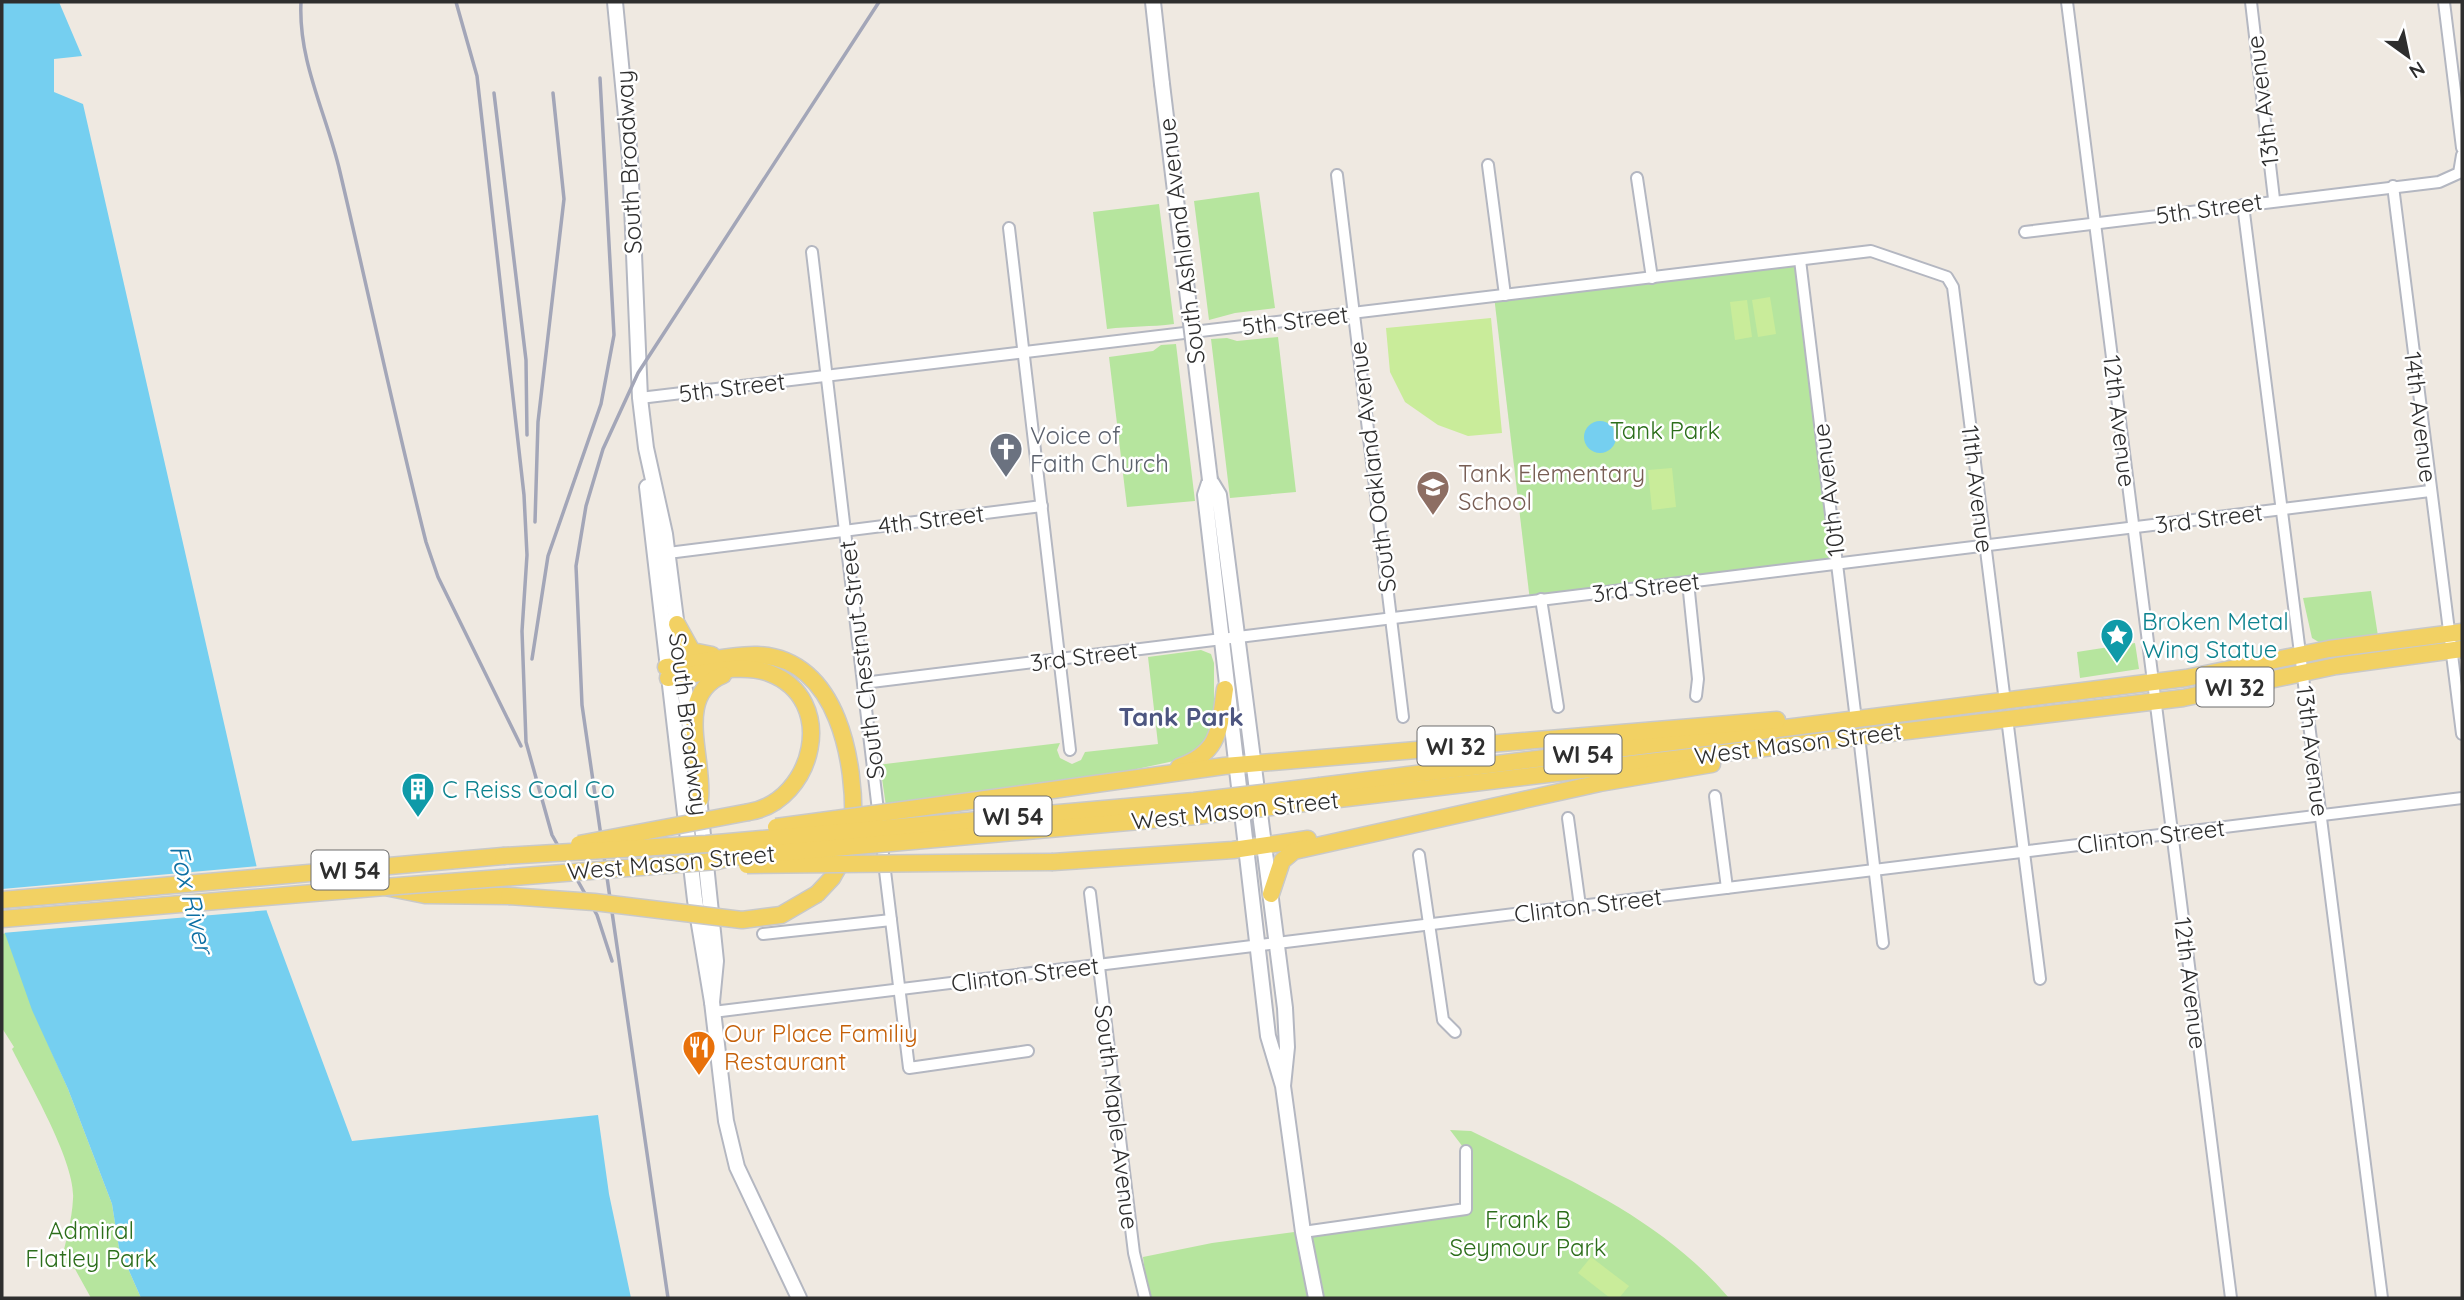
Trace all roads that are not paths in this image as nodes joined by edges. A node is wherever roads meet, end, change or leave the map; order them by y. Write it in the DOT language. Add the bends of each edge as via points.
graph roads {
  1 [pos="615,2"];
  2 [pos="1153,2"];
  3 [pos="2067,2"];
  4 [pos="2251,2"];
  5 [pos="2444,2"];
  6 [pos="2461,131"];
  7 [pos="2462,148"];
  8 [pos="2462,155"];
  9 [pos="1488,165"];
  10 [pos="1337,175"];
  11 [pos="1637,178"];
  12 [pos="2393,186"];
  13 [pos="2274,199"];
  14 [pos="2243,205"];
  15 [pos="2095,222"];
  16 [pos="1009,228"];
  17 [pos="2025,232"];
  18 [pos="812,252"];
  19 [pos="1800,260"];
  20 [pos="1947,277"];
  21 [pos="1653,278"];
  22 [pos="1505,295"];
  23 [pos="1353,313"];
  24 [pos="1025,354"];
  25 [pos="829,376"];
  26 [pos="640,398"];
  27 [pos="1210,480"];
  28 [pos="2430,491"];
  29 [pos="1042,506"];
  30 [pos="2282,509"];
  31 [pos="2133,527"];
  32 [pos="846,529"];
  33 [pos="1985,546"];
  34 [pos="661,554"];
  35 [pos="1836,564"];
  36 [pos="1688,582"];
  37 [pos="1541,599"];
  38 [pos="1391,618"];
  39 [pos="677,624"];
  40 [pos="1239,637"];
  41 [pos="1220,639"];
  42 [pos="2456,641"];
  43 [pos="2301,654"];
  44 [pos="1060,659"];
  45 [pos="750,662"];
  46 [pos="675,672"];
  47 [pos="2303,672"];
  48 [pos="2154,681"];
  49 [pos="863,683"];
  50 [pos="1225,689"];
  51 [pos="1696,696"];
  52 [pos="2156,701"];
  53 [pos="1558,707"];
  54 [pos="2006,710"];
  55 [pos="1403,718"];
  56 [pos="1854,726"];
  57 [pos="2462,734"];
  58 [pos="1841,738"];
  59 [pos="1070,750"];
  60 [pos="1255,764"];
  61 [pos="1235,765"];
  62 [pos="1157,775"];
  63 [pos="1321,793"];
  64 [pos="1715,796"];
  65 [pos="2462,798"];
  66 [pos="700,799"];
  67 [pos="2321,815"];
  68 [pos="1568,818"];
  69 [pos="1379,830"];
  70 [pos="2172,833"];
  71 [pos="706,844"];
  72 [pos="1265,846"];
  73 [pos="1245,848"];
  74 [pos="2024,851"];
  75 [pos="1419,855"];
  76 [pos="503,856"];
  77 [pos="717,861"];
  78 [pos="1874,870"];
  79 [pos="385,887"];
  80 [pos="1727,888"];
  81 [pos="1090,894"];
  82 [pos="1271,894"];
  83 [pos="2,900"];
  84 [pos="1580,906"];
  85 [pos="50,917"];
  86 [pos="2,919"];
  87 [pos="891,920"];
  88 [pos="1428,924"];
  89 [pos="2,926"];
  90 [pos="763,934"];
  91 [pos="1277,943"];
  92 [pos="1883,943"];
  93 [pos="1256,946"];
  94 [pos="1098,965"];
  95 [pos="2040,979"];
  96 [pos="899,989"];
  97 [pos="713,1007"];
  98 [pos="1454,1032"];
  99 [pos="1028,1051"];
  100 [pos="1283,1086"];
  101 [pos="1466,1151"];
  102 [pos="1303,1232"];
  103 [pos="799,1298"];
  104 [pos="1145,1298"];
  105 [pos="1316,1298"];
  106 [pos="2231,1298"];
  107 [pos="2382,1298"];
  1 -- 26 [label="main road, South Broadway" via="628,110"];
  2 -- 27 [label="main road, South Ashland Avenue, bridge"];
  3 -- 15 [label="street, 12th Avenue"];
  4 -- 13 [label="street, 13th Avenue"];
  5 -- 6 [label="street"];
  6 -- 7 [label="street"];
  8 -- 12 [label="street" via="2459,173 2439,181"];
  9 -- 22 [label="street"];
  10 -- 23 [label="street, South Oakland Avenue"];
  11 -- 21 [label="street"];
  12 -- 13 [label="street, 5th Street"];
  12 -- 28 [label="street, 14th Avenue"];
  13 -- 14 [label="street, 5th Street"];
  14 -- 15 [label="street, 5th Street"];
  14 -- 30 [label="street, 13th Avenue"];
  15 -- 17 [label="street, 5th Street"];
  15 -- 31 [label="street, 12th Avenue"];
  16 -- 24 [label="street"];
  18 -- 25 [label="street, South Chestnut Street"];
  19 -- 20 [label="street, 5th Street" via="1871,251"];
  19 -- 21 [label="street, 5th Street"];
  19 -- 35 [label="street, 10th Avenue"];
  20 -- 33 [label="street, 11th Avenue" via="1953,287"];
  21 -- 22 [label="street, 5th Street"];
  22 -- 23 [label="street, 5th Street"];
  23 -- 24 [label="street, 5th Street"];
  23 -- 38 [label="street, South Oakland Avenue"];
  24 -- 25 [label="street, 5th Street"];
  24 -- 29 [label="street"];
  25 -- 26 [label="street, 5th Street"];
  25 -- 32 [label="street, South Chestnut Street"];
  26 -- 34 [label="main road, South Broadway"];
  27 -- 40 [label="main road, South Ashland Avenue" via="1219,491"];
  27 -- 41 [label="main road, South Ashland Avenue" via="1205,495"];
  28 -- 30 [label="street, 3rd Street"];
  28 -- 42 [label="street, 14th Avenue"];
  29 -- 32 [label="street, 4th Street"];
  29 -- 44 [label="street"];
  30 -- 31 [label="street, 3rd Street"];
  30 -- 43 [label="street, 13th Avenue"];
  31 -- 33 [label="street, 3rd Street"];
  31 -- 48 [label="street, 12th Avenue"];
  32 -- 34 [label="street, 4th Street"];
  32 -- 49 [label="street, South Chestnut Street"];
  33 -- 35 [label="street, 3rd Street"];
  33 -- 54 [label="street, 11th Avenue"];
  34 -- 39 [label="main road, South Broadway"];
  34 -- 46 [label="main road, South Broadway"];
  35 -- 36 [label="street, 3rd Street"];
  35 -- 56 [label="street, 10th Avenue"];
  36 -- 37 [label="street, 3rd Street"];
  36 -- 51 [label="street"];
  37 -- 38 [label="street, 3rd Street"];
  37 -- 53 [label="street"];
  38 -- 40 [label="street, 3rd Street"];
  38 -- 55 [label="street, South Oakland Avenue"];
  39 -- 45 [label="main road" via="684,642 696,654"];
  39 -- 46 [label="main road, South Broadway"];
  40 -- 41 [label="street, 3rd Street"];
  40 -- 60 [label="main road, South Ashland Avenue"];
  41 -- 44 [label="street, 3rd Street"];
  41 -- 50 [label="main road, South Ashland Avenue"];
  42 -- 43 [label="main road, West Mason Street / WI 32"];
  42 -- 47 [label="main road, West Mason Street / WI 32"];
  42 -- 57 [label="street, 14th Avenue"];
  43 -- 47 [label="street, 13th Avenue"];
  43 -- 48 [label="main road, West Mason Street / WI 32"];
  44 -- 49 [label="street, 3rd Street"];
  44 -- 59 [label="street"];
  45 -- 46 [label="main road"];
  45 -- 66 [label="main road" via="712,680 696,700"];
  45 -- 76 [label="main road, bridge" via="795,691 806,710 811,748 795,785 774,804 757,811"];
  45 -- 79 [label="main road, bridge" via="784,661 808,677 830,704 844,740 853,784 853,830 839,868 817,894 781,915 742,920 594,902 425,895"];
  46 -- 66 [label="main road, South Broadway"];
  46 -- 97 [label="main road, South Broadway" via="695,900"];
  47 -- 52 [label="main road, West Mason Street / WI 32"];
  47 -- 67 [label="street, 13th Avenue"];
  48 -- 52 [label="street, 12th Avenue"];
  48 -- 54 [label="main road, West Mason Street / WI 32"];
  49 -- 87 [label="street, South Chestnut Street"];
  50 -- 61 [label="main road, South Ashland Avenue"];
  50 -- 62 [label="main road" via="1219,731 1208,752"];
  52 -- 54 [label="main road, West Mason Street / WI 32"];
  52 -- 70 [label="street, 12th Avenue"];
  54 -- 56 [label="main road, West Mason Street / WI 32"];
  54 -- 74 [label="street, 11th Avenue"];
  56 -- 58 [label="main road, West Mason Street / WI 32"];
  56 -- 60 [label="main road, WI 32" via="1817,716"];
  56 -- 63 [label="main road, West Mason Street / WI 54"];
  56 -- 78 [label="street, 10th Avenue"];
  58 -- 63 [label="main road, West Mason Street / WI 54"];
  58 -- 69 [label="main road, WI 32" via="1799,751 1651,773"];
  60 -- 61 [label="main road, WI 32"];
  60 -- 72 [label="main road, South Ashland Avenue"];
  61 -- 62 [label="main road"];
  61 -- 73 [label="main road, South Ashland Avenue"];
  62 -- 71 [label="main road, bridge" via="778,827"];
  63 -- 71 [label="main road, West Mason Street / WI 54, bridge"];
  63 -- 77 [label="main road, West Mason Street / WI 54, bridge" via="1196,816"];
  64 -- 80 [label="street"];
  65 -- 67 [label="street, Clinton Street"];
  66 -- 97 [label="main road, South Broadway" via="716,961"];
  67 -- 70 [label="street, Clinton Street"];
  67 -- 107 [label="street, 13th Avenue"];
  68 -- 84 [label="street"];
  69 -- 72 [label="main road, WI 32"];
  69 -- 82 [label="main road" via="1294,852 1282,861"];
  70 -- 74 [label="street, Clinton Street"];
  70 -- 106 [label="street, 12th Avenue"];
  71 -- 76 [label="main road, West Mason Street / WI 54, bridge"];
  72 -- 73 [label="main road"];
  72 -- 82 [label="main road, South Ashland Avenue"];
  73 -- 77 [label="main road, bridge" via="1053,862 735,866"];
  73 -- 93 [label="main road, South Ashland Avenue"];
  74 -- 78 [label="street, Clinton Street"];
  74 -- 95 [label="street, 11th Avenue"];
  75 -- 88 [label="street"];
  76 -- 83 [label="main road, West Mason Street / WI 54"];
  77 -- 79 [label="main road, West Mason Street / WI 54, bridge"];
  78 -- 80 [label="street, Clinton Street"];
  78 -- 92 [label="street, 10th Avenue"];
  79 -- 85 [label="main road, West Mason Street / WI 54"];
  80 -- 84 [label="street, Clinton Street"];
  81 -- 94 [label="street, South Maple Avenue"];
  82 -- 91 [label="main road, South Ashland Avenue"];
  84 -- 88 [label="street, Clinton Street"];
  85 -- 86 [label="main road, West Mason Street / WI 54"];
  85 -- 89 [label="main road"];
  87 -- 90 [label="street"];
  87 -- 96 [label="street, South Chestnut Street"];
  88 -- 91 [label="street, Clinton Street"];
  88 -- 98 [label="street" via="1443,1020"];
  91 -- 93 [label="street, Clinton Street"];
  91 -- 100 [label="main road, South Ashland Avenue" via="1287,1038"];
  93 -- 94 [label="street, Clinton Street"];
  93 -- 100 [label="main road, South Ashland Avenue" via="1269,1042"];
  94 -- 96 [label="street, Clinton Street"];
  94 -- 104 [label="street, South Maple Avenue" via="1134,1253"];
  96 -- 97 [label="street, Clinton Street"];
  96 -- 99 [label="street, South Chestnut Street" via="909,1068"];
  97 -- 103 [label="main road, South Broadway" via="731,1146"];
  100 -- 102 [label="main road, South Ashland Avenue"];
  101 -- 102 [label="street" via="1466,1209"];
  102 -- 105 [label="main road, South Ashland Avenue"];
}
